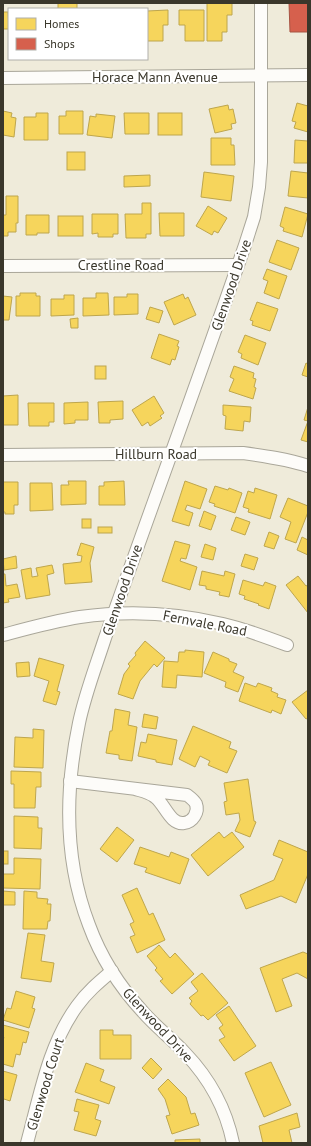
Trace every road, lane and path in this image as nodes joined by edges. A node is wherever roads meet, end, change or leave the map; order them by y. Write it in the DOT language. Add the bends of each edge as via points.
graph roads {
  1 [pos="261,3"];
  2 [pos="308,75"];
  3 [pos="261,76"];
  4 [pos="3,78"];
  5 [pos="238,265"];
  6 [pos="3,266"];
  7 [pos="171,453"];
  8 [pos="3,455"];
  9 [pos="308,466"];
  10 [pos="114,614"];
  11 [pos="3,635"];
  12 [pos="287,645"];
  13 [pos="70,781"];
  14 [pos="135,789"];
  15 [pos="112,971"];
  16 [pos="27,1143"];
  17 [pos="233,1143"];
  1 -- 3 [label="street, Glenwood Drive"];
  2 -- 3 [label="street, Horace Mann Avenue"];
  3 -- 4 [label="street, Horace Mann Avenue"];
  3 -- 5 [label="street, Glenwood Drive" via="259,187 254,217"];
  5 -- 6 [label="street, Crestline Road"];
  5 -- 7 [label="street, Glenwood Drive"];
  7 -- 8 [label="street, Hillburn Road"];
  7 -- 9 [label="street, Hillburn Road" via="243,453"];
  7 -- 10 [label="street, Glenwood Drive"];
  10 -- 11 [label="street, Fernvale Road" via="48,623"];
  10 -- 12 [label="street, Fernvale Road" via="159,614 192,618 256,633"];
  10 -- 13 [label="street, Glenwood Drive" via="88,690"];
  13 -- 14 [label="street"];
  13 -- 15 [label="street, Glenwood Drive" via="69,839 73,869 89,926"];
  14 -- 14 [label="street" via="187,795 196,804 194,817 184,823 177,822 156,797"];
  15 -- 16 [label="street, Glenwood Court" via="93,986 66,1022 56,1041"];
  15 -- 17 [label="street, Glenwood Drive" via="145,1015 202,1073 225,1115"];
}
